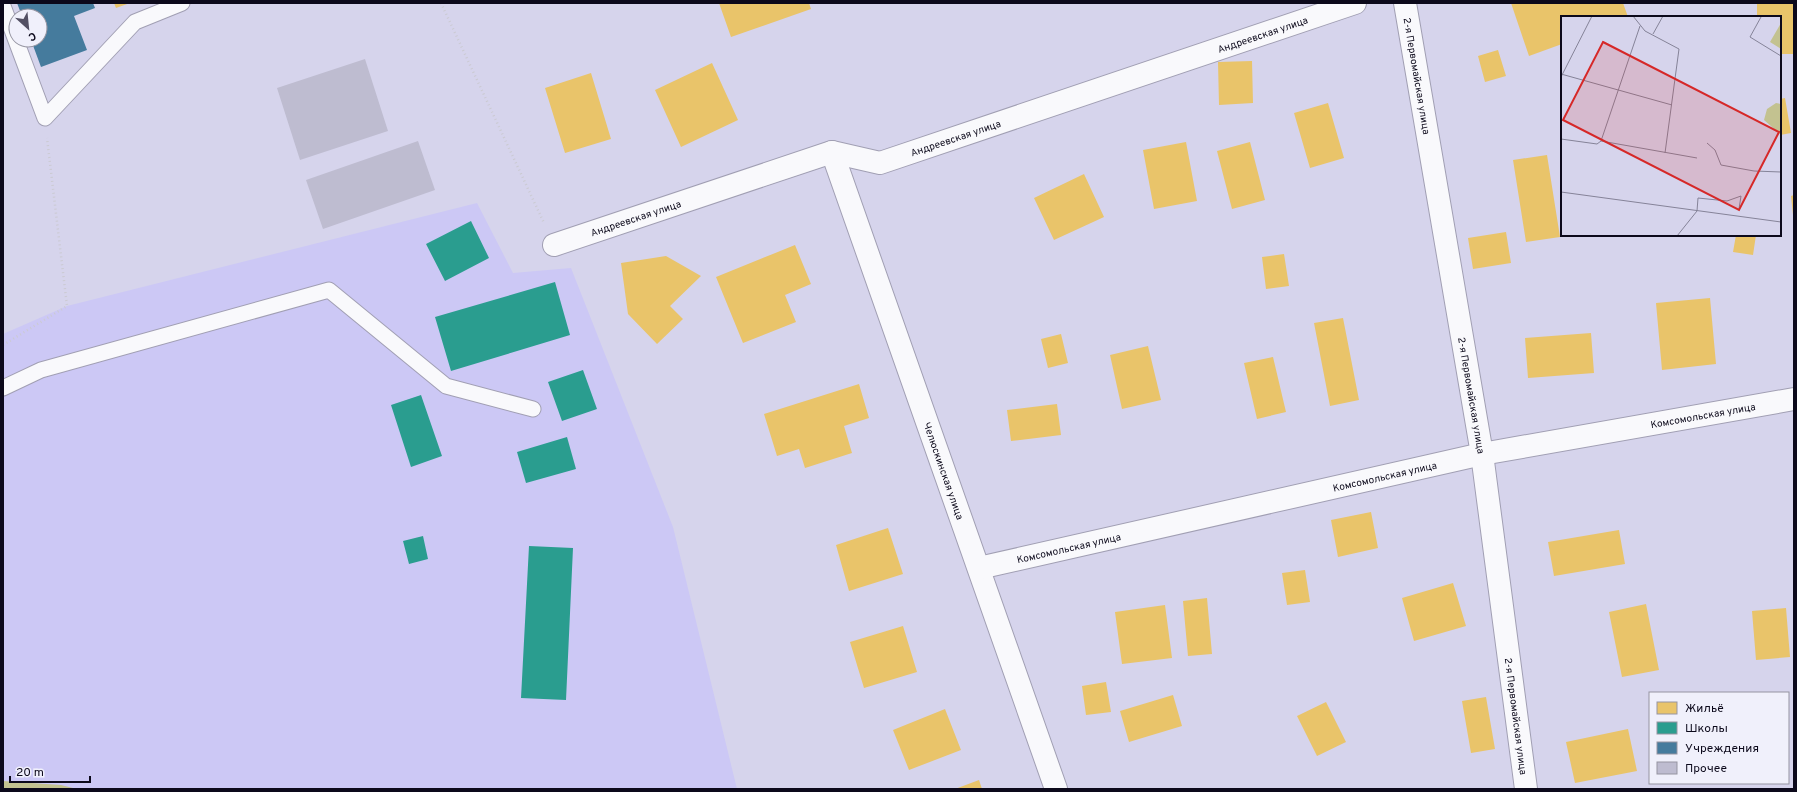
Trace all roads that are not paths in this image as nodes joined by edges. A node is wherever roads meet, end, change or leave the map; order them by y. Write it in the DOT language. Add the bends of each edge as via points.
graph roads {
  1 [pos="182,3"];
  2 [pos="1355,3"];
  3 [pos="1405,3"];
  4 [pos="3,6"];
  5 [pos="832,152"];
  6 [pos="554,245"];
  7 [pos="3,388"];
  8 [pos="1794,399"];
  9 [pos="533,409"];
  10 [pos="1482,454"];
  11 [pos="978,568"];
  12 [pos="1056,789"];
  13 [pos="1526,789"];
  1 -- 4 [label="lane" via="135,22 45,118"];
  2 -- 5 [label="street, Андреевская улица" via="880,163"];
  3 -- 10 [label="street, 2-я Первомайская улица"];
  5 -- 6 [label="street, Андреевская улица"];
  5 -- 11 [label="street, Челюскинская улица"];
  7 -- 9 [label="lane" via="41,370 329,290 446,386"];
  8 -- 10 [label="street, Комсомольская улица"];
  10 -- 11 [label="street, Комсомольская улица"];
  10 -- 13 [label="street, 2-я Первомайская улица"];
  11 -- 12 [label="street, Челюскинская улица"];
}
